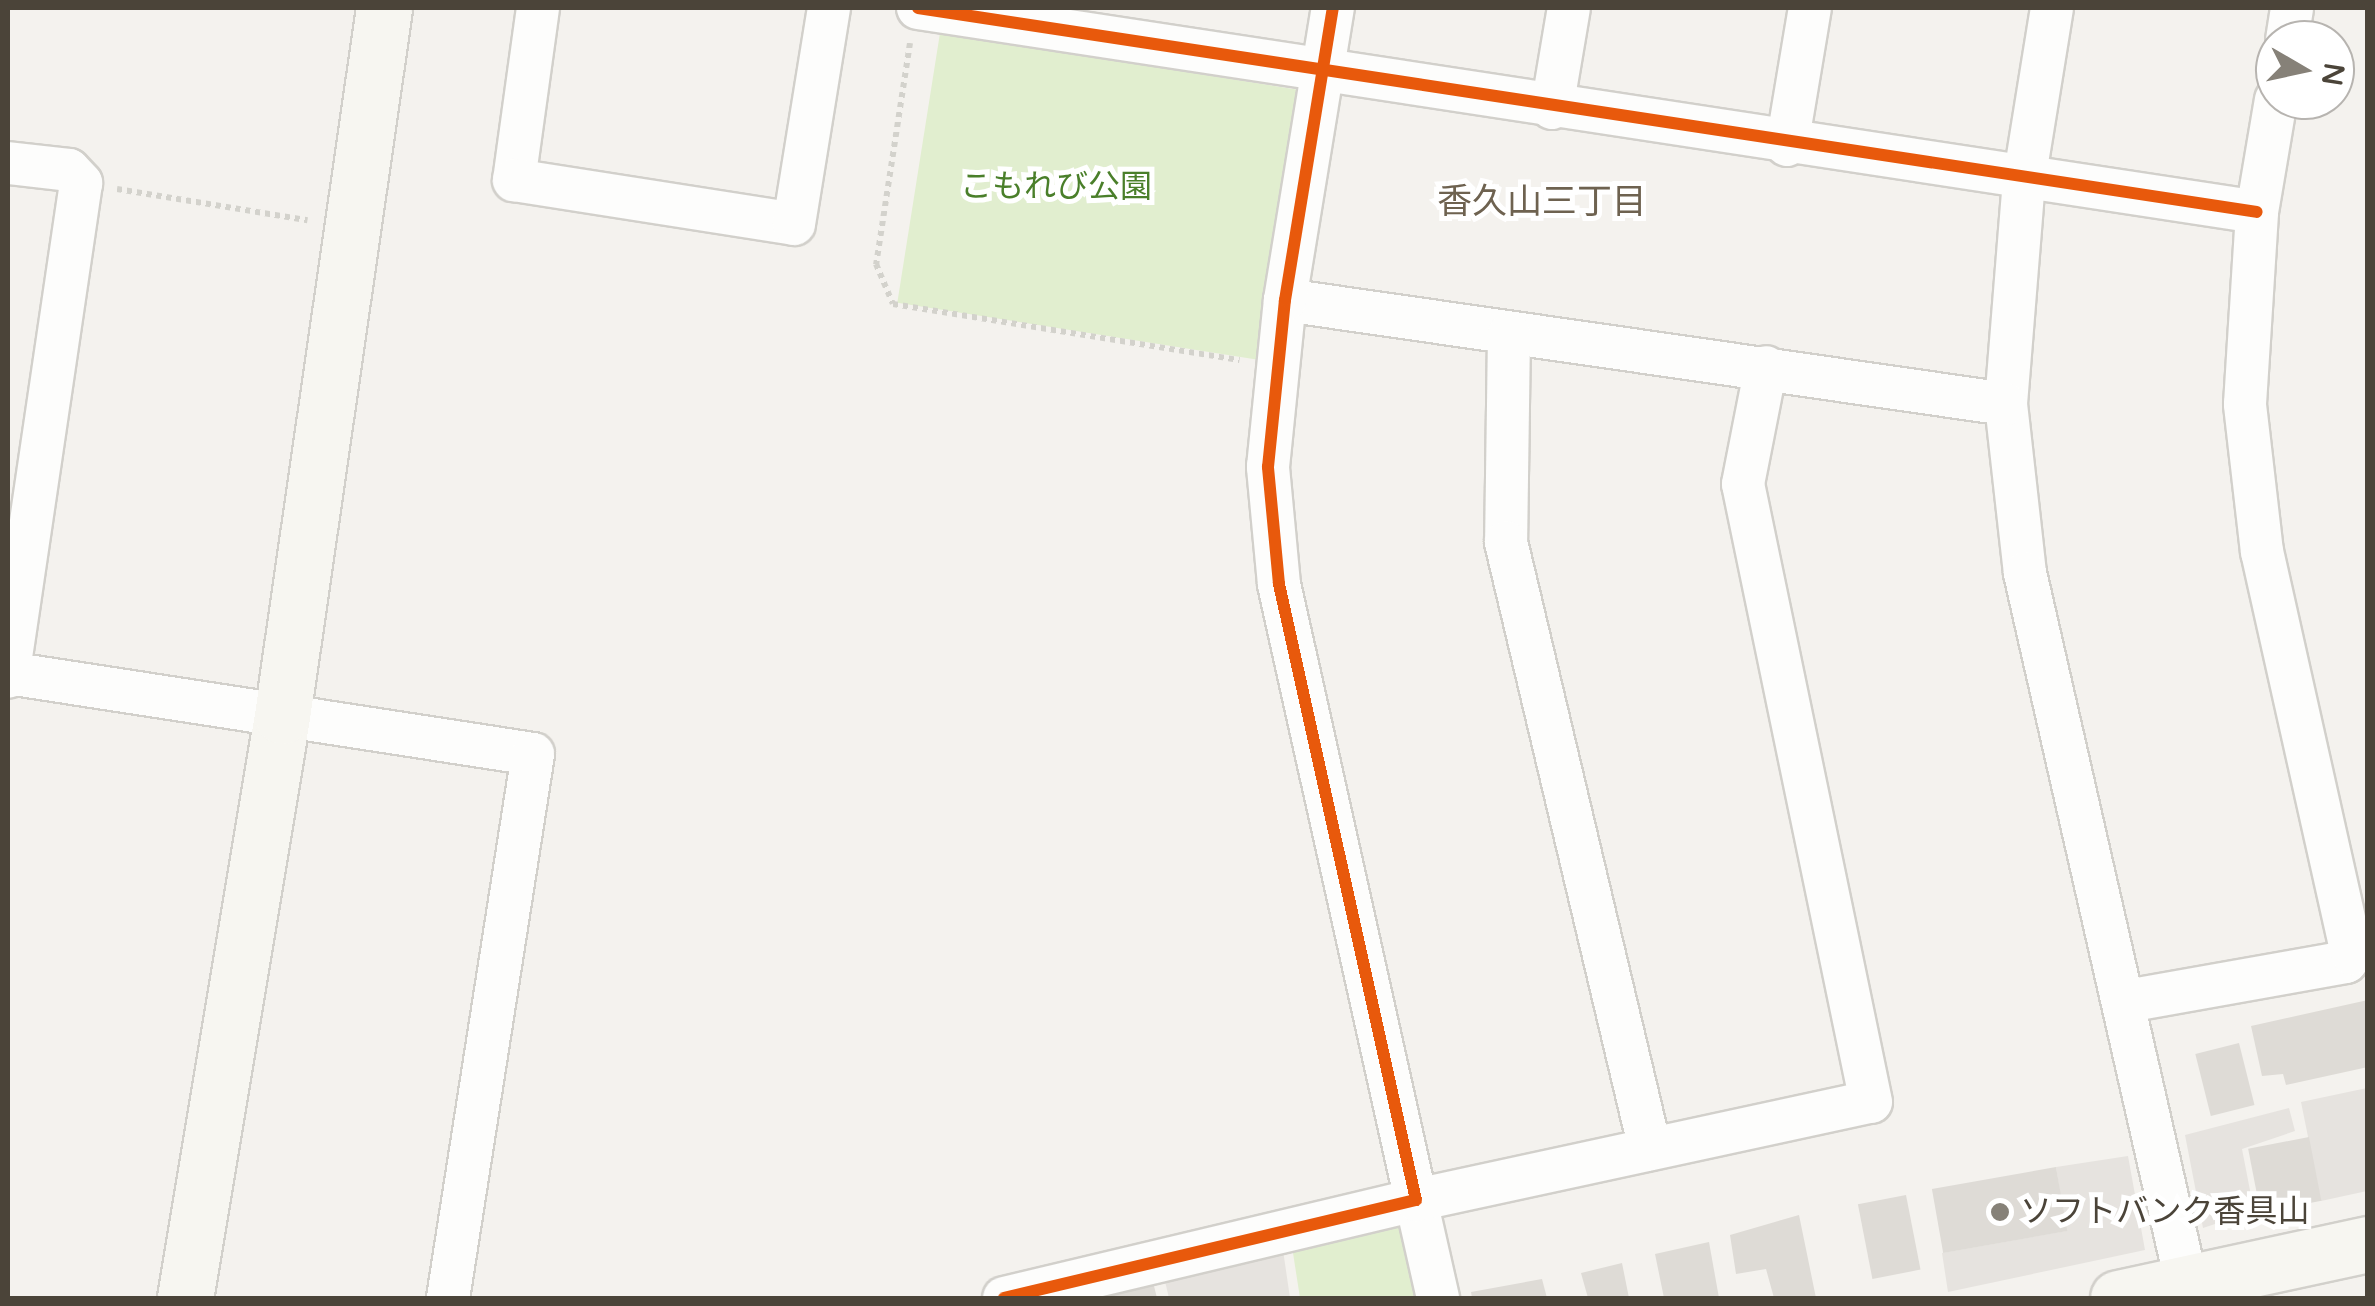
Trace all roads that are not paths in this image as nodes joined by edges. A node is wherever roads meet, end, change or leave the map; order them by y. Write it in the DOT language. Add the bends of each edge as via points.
graph roads {
  1 [pos="384,8"];
  2 [pos="538,8"];
  3 [pos="829,8"];
  4 [pos="1332,8"];
  5 [pos="1569,8"];
  6 [pos="1810,8"];
  7 [pos="2052,8"];
  8 [pos="915,17"];
  9 [pos="1089,21"];
  10 [pos="1322,72"];
  11 [pos="1552,108"];
  12 [pos="2273,120"];
  13 [pos="1788,145"];
  14 [pos="8,163"];
  15 [pos="2024,180"];
  16 [pos="2257,212"];
  17 [pos="1285,300"];
  18 [pos="1508,334"];
  19 [pos="1766,367"];
  20 [pos="2006,404"];
  21 [pos="8,675"];
  22 [pos="282,716"];
  23 [pos="2127,1001"];
  24 [pos="1650,1149"];
  25 [pos="1416,1200"];
  26 [pos="2368,1244"];
  27 [pos="2188,1290"];
  28 [pos="1023,1296"];
  29 [pos="185,1298"];
  30 [pos="448,1298"];
  31 [pos="1438,1298"];
  32 [pos="2118,1298"];
  1 -- 22 [label="street"];
  2 -- 3 [label="street" via="514,180 794,224"];
  4 -- 10 [label="street"];
  5 -- 11 [label="street"];
  6 -- 13 [label="street"];
  7 -- 15 [label="street"];
  8 -- 9 [label="street"];
  9 -- 10 [label="street"];
  10 -- 11 [label="street"];
  10 -- 17 [label="street"];
  11 -- 13 [label="street"];
  12 -- 16 [label="street"];
  13 -- 15 [label="street"];
  14 -- 21 [label="street" via="69,170 81,183"];
  15 -- 16 [label="street"];
  15 -- 20 [label="street"];
  16 -- 23 [label="street" via="2245,362 2256,507 2352,954 2346,962"];
  17 -- 18 [label="street"];
  17 -- 25 [label="street" via="1268,467 1280,584"];
  18 -- 19 [label="street"];
  18 -- 24 [label="street" via="1506,542"];
  19 -- 20 [label="street"];
  19 -- 24 [label="street" via="1743,484 1871,1102"];
  20 -- 23 [label="street" via="2025,573"];
  21 -- 22 [label="street"];
  22 -- 29 [label="street"];
  22 -- 30 [label="street" via="533,754"];
  23 -- 27 [label="street"];
  24 -- 25 [label="street"];
  25 -- 28 [label="street"];
  25 -- 31 [label="street"];
  26 -- 27 [label="street"];
  27 -- 32 [label="street"];
}
